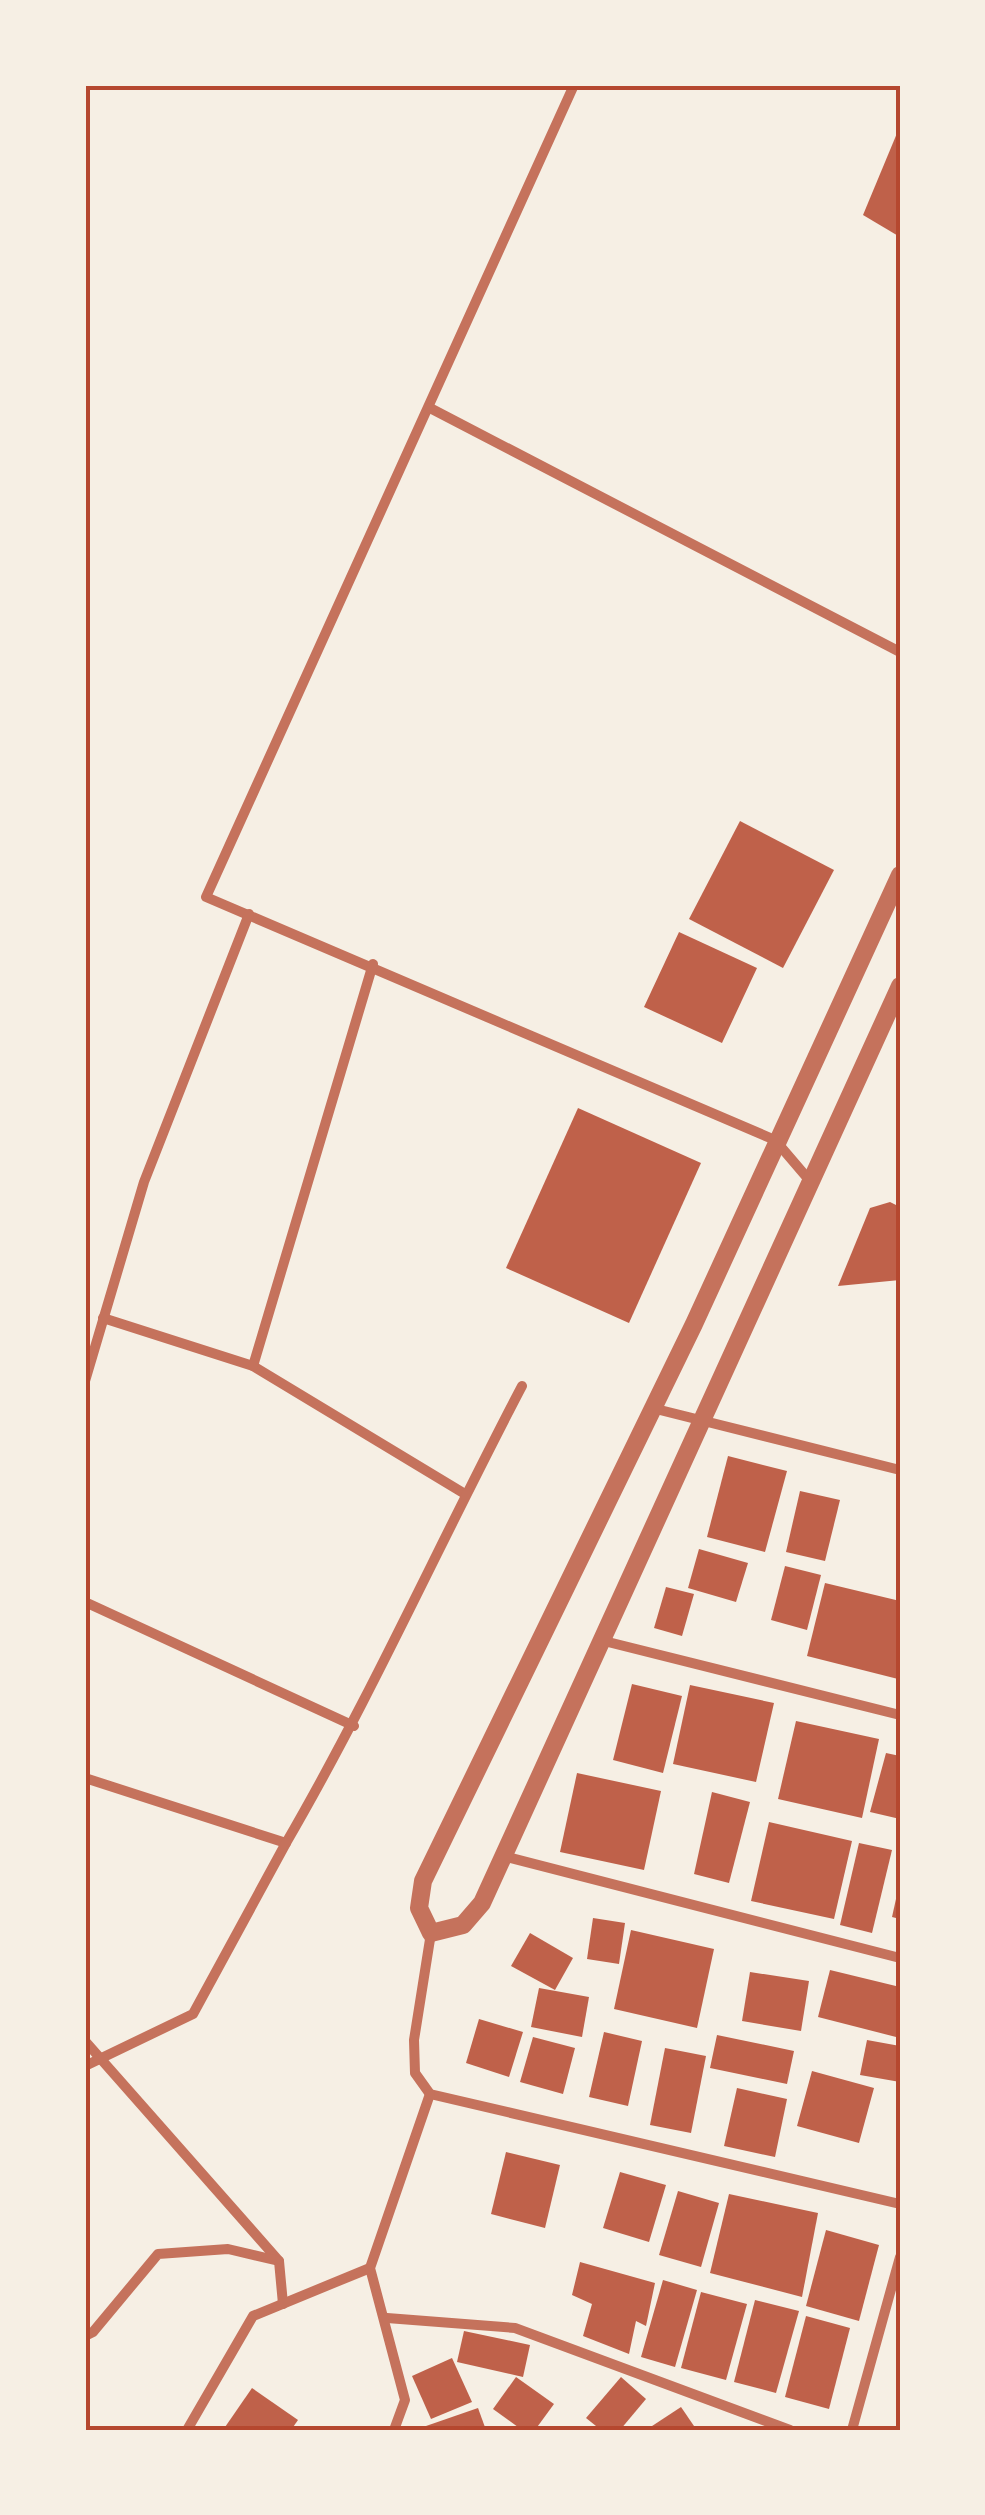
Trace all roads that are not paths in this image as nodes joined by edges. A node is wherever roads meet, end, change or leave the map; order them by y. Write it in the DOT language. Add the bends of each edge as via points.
graph roads {
  1 [pos="574,85"];
  2 [pos="430,408"];
  3 [pos="900,652"];
  4 [pos="900,875"];
  5 [pos="249,914"];
  6 [pos="372,964"];
  7 [pos="900,986"];
  8 [pos="776,1140"];
  9 [pos="810,1181"];
  10 [pos="104,1318"];
  11 [pos="253,1366"];
  12 [pos="85,1381"];
  13 [pos="522,1386"];
  14 [pos="651,1408"];
  15 [pos="700,1420"];
  16 [pos="900,1470"];
  17 [pos="465,1494"];
  18 [pos="85,1602"];
  19 [pos="600,1640"];
  20 [pos="900,1715"];
  21 [pos="354,1726"];
  22 [pos="85,1778"];
  23 [pos="286,1843"];
  24 [pos="503,1856"];
  25 [pos="431,1932"];
  26 [pos="900,1958"];
  27 [pos="85,2042"];
  28 [pos="98,2060"];
  29 [pos="85,2066"];
  30 [pos="430,2094"];
  31 [pos="900,2204"];
  32 [pos="900,2256"];
  33 [pos="279,2261"];
  34 [pos="370,2268"];
  35 [pos="283,2304"];
  36 [pos="387,2318"];
  37 [pos="85,2336"];
  38 [pos="187,2430"];
  39 [pos="394,2430"];
  40 [pos="790,2430"];
  41 [pos="852,2430"];
  1 -- 2 [label="street"];
  2 -- 3 [label="street"];
  2 -- 5 [label="street" via="206,896"];
  4 -- 8 [label="street"];
  5 -- 6 [label="street"];
  5 -- 10 [label="street" via="144,1182"];
  6 -- 8 [label="street"];
  6 -- 11 [label="street"];
  7 -- 9 [label="street"];
  8 -- 9 [label="street"];
  8 -- 14 [label="street"];
  9 -- 15 [label="street"];
  10 -- 11 [label="street"];
  10 -- 12 [label="street"];
  11 -- 17 [label="street"];
  13 -- 17 [label="street"];
  14 -- 15 [label="street"];
  14 -- 25 [label="street" via="423,1880 419,1908"];
  15 -- 16 [label="street"];
  15 -- 19 [label="street"];
  17 -- 21 [label="street"];
  18 -- 21 [label="street"];
  19 -- 20 [label="street"];
  19 -- 24 [label="street"];
  21 -- 23 [label="street"];
  22 -- 23 [label="street"];
  23 -- 28 [label="street" via="193,2014"];
  24 -- 25 [label="street" via="482,1903 462,1925"];
  24 -- 26 [label="street"];
  25 -- 30 [label="street" via="414,2040 415,2073"];
  27 -- 28 [label="street"];
  28 -- 29 [label="street"];
  28 -- 33 [label="street"];
  30 -- 31 [label="street"];
  30 -- 34 [label="street"];
  32 -- 41 [label="street"];
  33 -- 35 [label="street"];
  33 -- 37 [label="street" via="228,2250 158,2254"];
  34 -- 35 [label="street"];
  34 -- 36 [label="street"];
  35 -- 38 [label="street" via="253,2316"];
  36 -- 39 [label="street" via="405,2400"];
  36 -- 40 [label="street" via="515,2328"];
}
